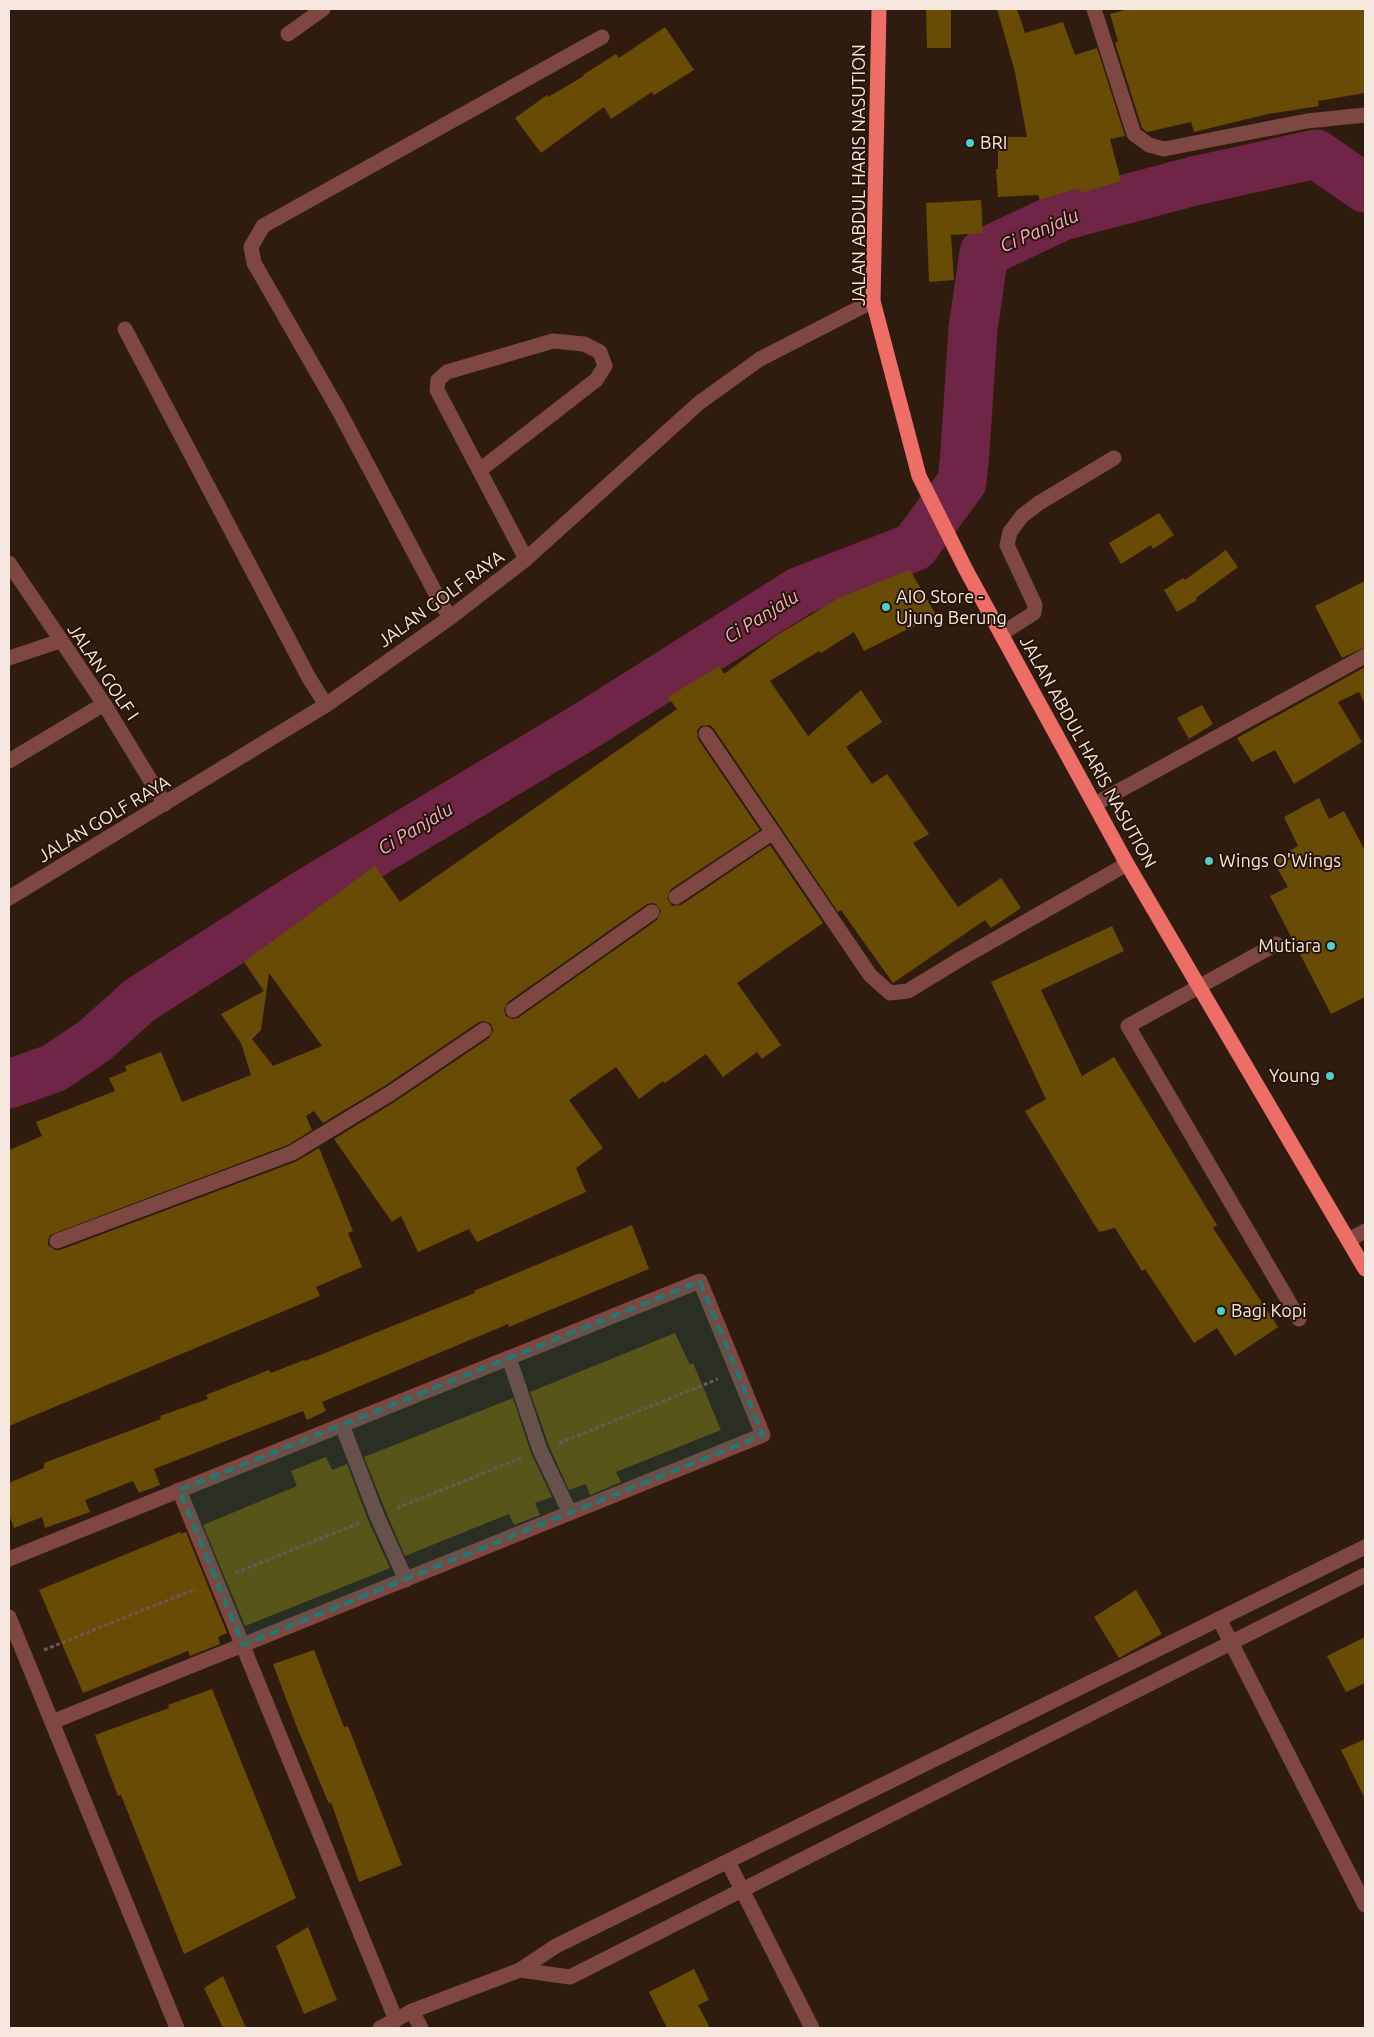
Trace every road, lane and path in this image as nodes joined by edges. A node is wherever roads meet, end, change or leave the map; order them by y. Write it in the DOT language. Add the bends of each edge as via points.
graph roads {
  1 [pos="323,9"];
  2 [pos="879,9"];
  3 [pos="1094,9"];
  4 [pos="288,34"];
  5 [pos="602,37"];
  6 [pos="1365,115"];
  7 [pos="873,301"];
  8 [pos="125,329"];
  9 [pos="1114,458"];
  10 [pos="480,470"];
  11 [pos="526,559"];
  12 [pos="9,563"];
  13 [pos="451,617"];
  14 [pos="1002,634"];
  15 [pos="60,641"];
  16 [pos="1365,656"];
  17 [pos="9,658"];
  18 [pos="104,704"];
  19 [pos="326,705"];
  20 [pos="706,734"];
  21 [pos="9,761"];
  22 [pos="165,804"];
  23 [pos="1095,804"];
  24 [pos="773,832"];
  25 [pos="1127,864"];
  26 [pos="676,897"];
  27 [pos="9,898"];
  28 [pos="652,912"];
  29 [pos="1276,944"];
  30 [pos="1199,985"];
  31 [pos="513,1010"];
  32 [pos="484,1030"];
  33 [pos="1365,1231"];
  34 [pos="1349,1240"];
  35 [pos="57,1241"];
  36 [pos="1365,1269"];
  37 [pos="1299,1319"];
  38 [pos="509,1358"];
  39 [pos="342,1425"];
  40 [pos="180,1490"];
  41 [pos="570,1513"];
  42 [pos="1365,1547"];
  43 [pos="1349,1554"];
  44 [pos="9,1559"];
  45 [pos="1363,1576"];
  46 [pos="406,1580"];
  47 [pos="9,1616"];
  48 [pos="1219,1619"];
  49 [pos="1231,1643"];
  50 [pos="243,1645"];
  51 [pos="52,1722"];
  52 [pos="728,1862"];
  53 [pos="742,1889"];
  54 [pos="1365,1905"];
  55 [pos="520,1970"];
  56 [pos="412,2011"];
  57 [pos="396,2020"];
  58 [pos="177,2028"];
  59 [pos="380,2028"];
  60 [pos="421,2028"];
  61 [pos="812,2028"];
  1 -- 4 [label="street"];
  2 -- 7 [label="highway, JALAN ABDUL HARIS NASUTION"];
  3 -- 6 [label="street" via="1134,134 1149,145 1164,150 1307,121"];
  5 -- 13 [label="street" via="263,226 251,247 254,263"];
  7 -- 11 [label="street, JALAN GOLF RAYA" via="760,359 699,403"];
  7 -- 14 [label="highway, JALAN ABDUL HARIS NASUTION" via="919,476"];
  8 -- 19 [label="street"];
  9 -- 14 [label="street" via="1040,502 1022,516 1010,532 1007,545 1035,605 1034,613 1025,621"];
  10 -- 10 [label="street" via="437,390 438,380 447,372 553,341 584,344 600,352 605,366 596,380"];
  10 -- 11 [label="street"];
  11 -- 13 [label="street, JALAN GOLF RAYA"];
  12 -- 15 [label="street, JALAN GOLF I"];
  13 -- 19 [label="street, JALAN GOLF RAYA"];
  14 -- 23 [label="highway, JALAN ABDUL HARIS NASUTION"];
  15 -- 17 [label="street"];
  15 -- 18 [label="street, JALAN GOLF I"];
  16 -- 23 [label="street"];
  18 -- 21 [label="street"];
  18 -- 22 [label="street, JALAN GOLF I"];
  19 -- 22 [label="street, JALAN GOLF RAYA"];
  20 -- 24 [label="street"];
  22 -- 27 [label="street, JALAN GOLF RAYA"];
  23 -- 25 [label="highway, JALAN ABDUL HARIS NASUTION"];
  24 -- 25 [label="street" via="870,975 890,993 908,991"];
  24 -- 26 [label="street"];
  25 -- 30 [label="highway, JALAN ABDUL HARIS NASUTION"];
  28 -- 31 [label="street"];
  29 -- 30 [label="street"];
  30 -- 34 [label="highway, JALAN ABDUL HARIS NASUTION"];
  30 -- 37 [label="street" via="1128,1026"];
  32 -- 35 [label="street" via="391,1094 292,1153"];
  33 -- 34 [label="street"];
  34 -- 36 [label="highway, JALAN ABDUL HARIS NASUTION"];
  38 -- 39 [label="street"];
  38 -- 41 [label="street" via="540,1450"];
  38 -- 41 [label="street" via="700,1281 763,1436"];
  39 -- 40 [label="street"];
  39 -- 46 [label="street"];
  40 -- 44 [label="street"];
  40 -- 50 [label="street"];
  41 -- 46 [label="street"];
  42 -- 43 [label="street"];
  43 -- 45 [label="street"];
  43 -- 48 [label="street"];
  45 -- 49 [label="street"];
  46 -- 50 [label="street"];
  47 -- 51 [label="street"];
  48 -- 49 [label="street"];
  48 -- 52 [label="street"];
  49 -- 53 [label="street"];
  49 -- 54 [label="street"];
  50 -- 51 [label="street"];
  50 -- 57 [label="street"];
  51 -- 58 [label="street"];
  52 -- 53 [label="street"];
  52 -- 55 [label="street" via="556,1946"];
  53 -- 55 [label="street" via="570,1976"];
  53 -- 61 [label="street"];
  55 -- 56 [label="street"];
  56 -- 57 [label="street"];
  56 -- 60 [label="street"];
  57 -- 59 [label="street"];
}
